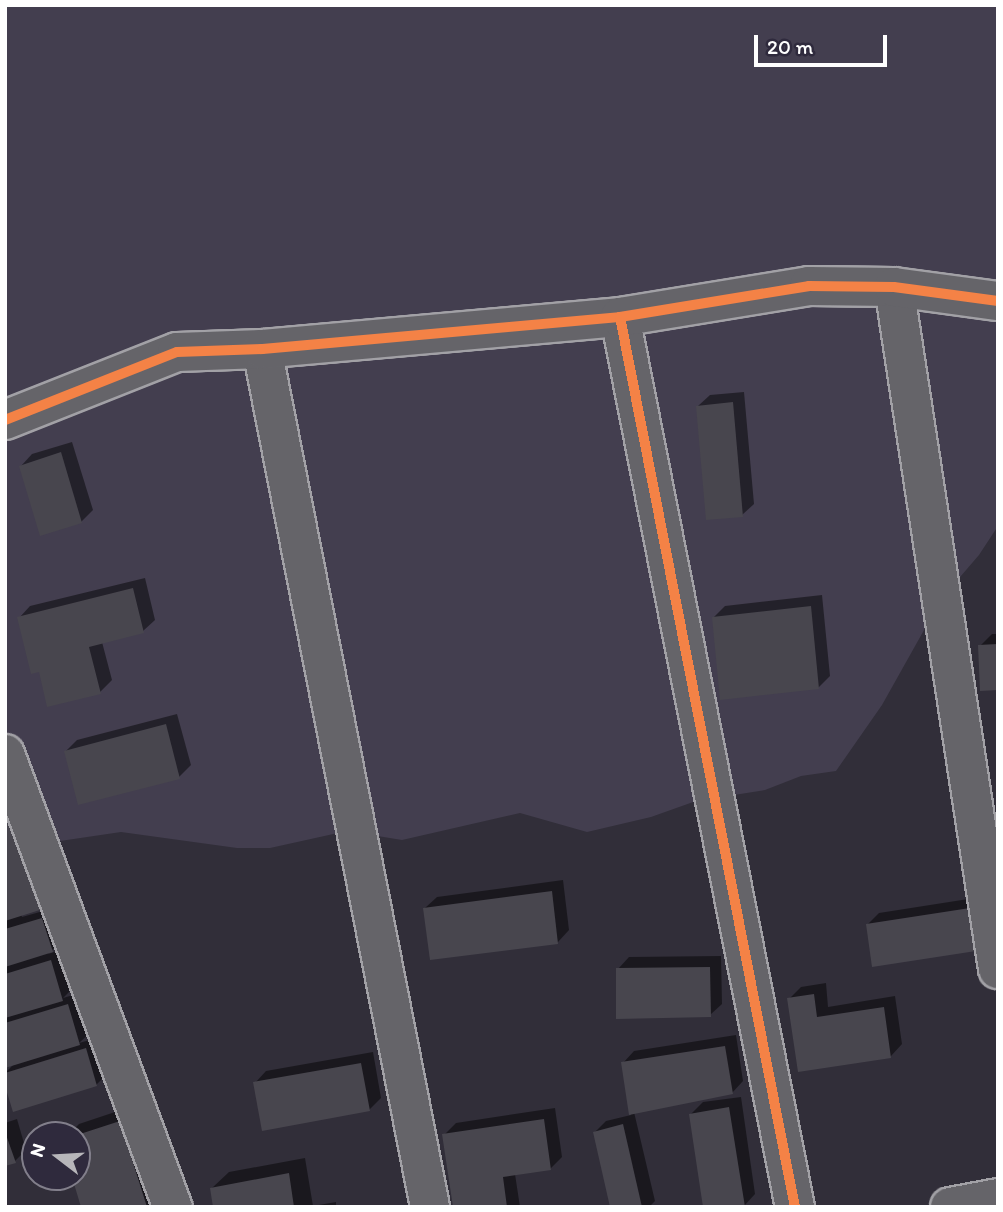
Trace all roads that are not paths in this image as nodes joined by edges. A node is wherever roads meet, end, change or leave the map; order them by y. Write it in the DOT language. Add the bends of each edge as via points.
graph roads {
  1 [pos="894,287"];
  2 [pos="998,301"];
  3 [pos="620,317"];
  4 [pos="262,349"];
  5 [pos="5,420"];
  6 [pos="5,754"];
  7 [pos="998,969"];
  8 [pos="998,1198"];
  9 [pos="173,1207"];
  10 [pos="430,1207"];
  11 [pos="795,1207"];
  12 [pos="950,1207"];
  1 -- 2 [label="street"];
  1 -- 3 [label="street" via="809,286"];
  1 -- 7 [label="street"];
  3 -- 4 [label="street"];
  3 -- 11 [label="street"];
  4 -- 5 [label="street" via="177,352"];
  4 -- 10 [label="street"];
  6 -- 9 [label="street"];
  8 -- 12 [label="street"];
}
